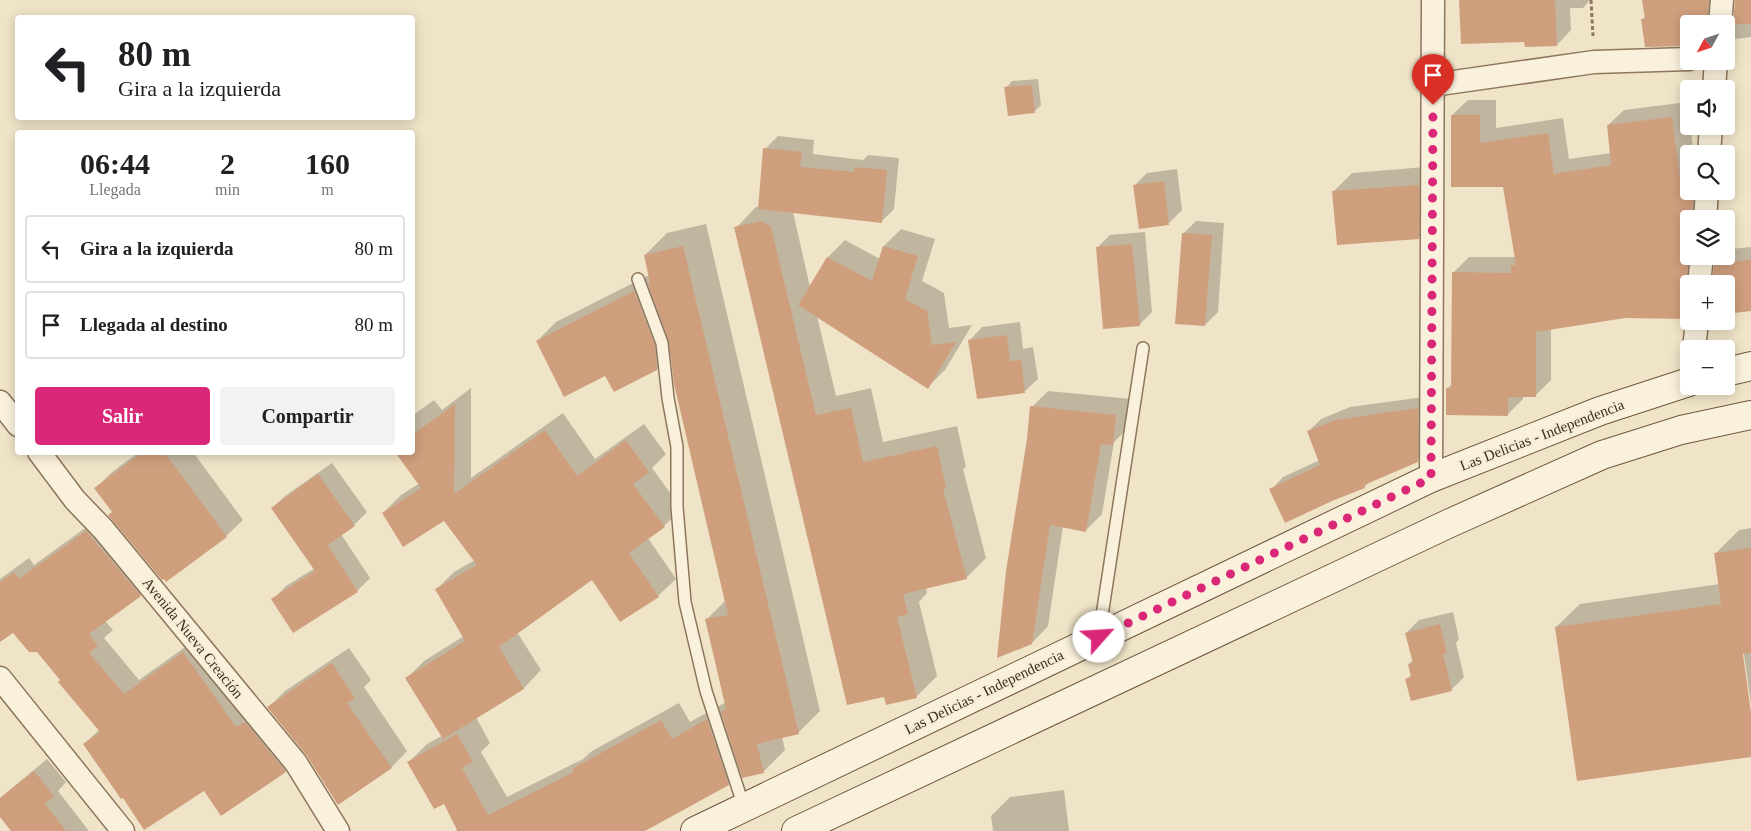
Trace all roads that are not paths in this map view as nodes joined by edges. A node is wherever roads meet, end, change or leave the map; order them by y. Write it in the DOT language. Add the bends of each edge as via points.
graph roads {
  1 [pos="1433,0"];
  2 [pos="1722,0"];
  3 [pos="1721,15"];
  4 [pos="1680,59"];
  5 [pos="1433,85"];
  6 [pos="638,279"];
  7 [pos="1143,348"];
  8 [pos="1751,366"];
  9 [pos="1735,370"];
  10 [pos="1680,385"];
  11 [pos="0,402"];
  12 [pos="1751,415"];
  13 [pos="15,421"];
  14 [pos="41,455"];
  15 [pos="1431,478"];
  16 [pos="1099,637"];
  17 [pos="0,678"];
  18 [pos="800,781"];
  19 [pos="744,807"];
  20 [pos="806,826"];
  21 [pos="124,831"];
  22 [pos="338,831"];
  23 [pos="695,831"];
  1 -- 5 [label="street"];
  2 -- 3 [label="street"];
  4 -- 5 [label="street" via="1594,62"];
  5 -- 15 [label="street"];
  6 -- 19 [label="lane" via="662,342 677,447 677,508 685,602 706,691"];
  7 -- 16 [label="lane"];
  8 -- 9 [label="main road"];
  10 -- 15 [label="main road, Las Delicias - Independencia" via="1600,411"];
  11 -- 13 [label="street"];
  12 -- 20 [label="main road" via="1681,430 1602,455 1450,523"];
  14 -- 22 [label="street, Avenida Nueva Creación" via="75,500 103,529 296,763"];
  15 -- 16 [label="main road, Las Delicias - Independencia"];
  16 -- 18 [label="main road, Las Delicias - Independencia"];
  17 -- 21 [label="street"];
  18 -- 19 [label="main road, Las Delicias - Independencia"];
  18 -- 20 [label="main road"];
  19 -- 23 [label="main road, Las Delicias - Independencia"];
}
